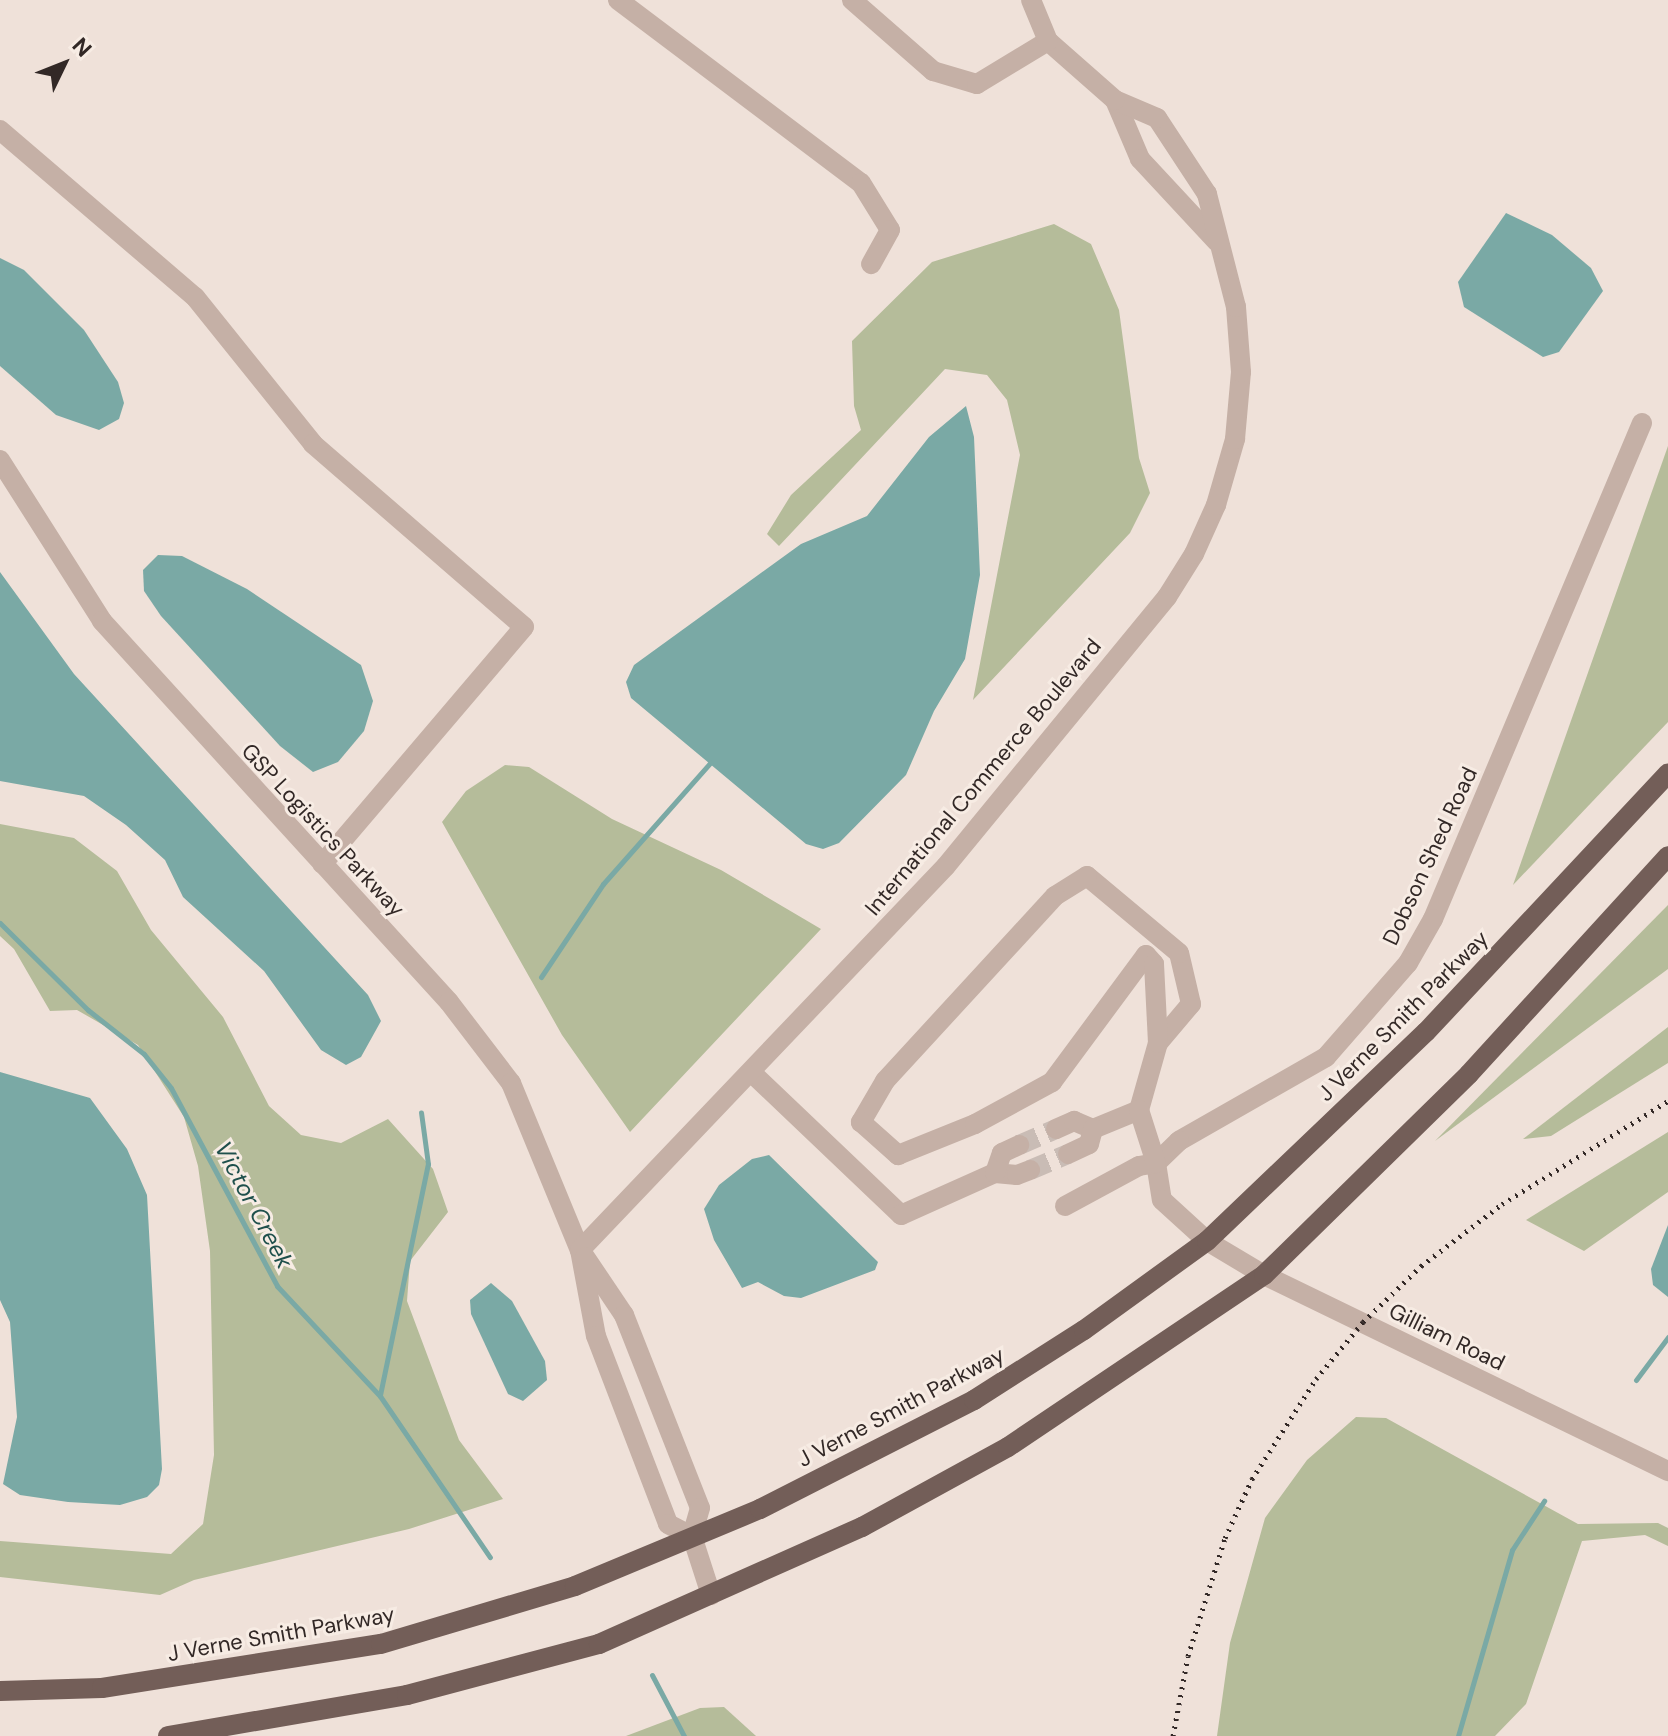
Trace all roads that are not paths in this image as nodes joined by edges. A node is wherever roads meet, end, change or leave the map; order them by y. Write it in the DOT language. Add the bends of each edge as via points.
graph roads {
  1 [pos="618,0"];
  2 [pos="852,0"];
  3 [pos="1031,0"];
  4 [pos="1048,41"];
  5 [pos="1115,100"];
  6 [pos="0,130"];
  7 [pos="1222,248"];
  8 [pos="871,264"];
  9 [pos="1642,423"];
  10 [pos="0,460"];
  11 [pos="1668,773"];
  12 [pos="1668,856"];
  13 [pos="322,864"];
  14 [pos="1158,1043"];
  15 [pos="752,1073"];
  16 [pos="1139,1110"];
  17 [pos="1056,1129"];
  18 [pos="1093,1129"];
  19 [pos="1019,1145"];
  20 [pos="1068,1154"];
  21 [pos="1156,1163"];
  22 [pos="1030,1170"];
  23 [pos="995,1173"];
  24 [pos="1065,1206"];
  25 [pos="1207,1241"];
  26 [pos="580,1250"];
  27 [pos="1264,1275"];
  28 [pos="1668,1471"];
  29 [pos="692,1536"];
  30 [pos="711,1595"];
  31 [pos="0,1691"];
  32 [pos="168,1736"];
  1 -- 8 [label="street" via="861,183 890,230"];
  2 -- 4 [label="street" via="933,71 977,84"];
  3 -- 4 [label="street"];
  4 -- 5 [label="street, International Commerce Boulevard"];
  5 -- 7 [label="street, International Commerce Boulevard" via="1140,159"];
  5 -- 7 [label="street, International Commerce Boulevard" via="1157,118 1207,194"];
  6 -- 13 [label="street" via="195,297 313,444 524,627"];
  7 -- 15 [label="street, International Commerce Boulevard" via="1236,307 1241,372 1235,439 1194,554 1167,597 946,866"];
  9 -- 21 [label="street, Dobson Shed Road" via="1433,919 1408,963 1326,1057 1179,1141"];
  10 -- 13 [label="street, GSP Logistics Parkway" via="102,621"];
  11 -- 25 [label="main road, J Verne Smith Parkway" via="1426,1032"];
  12 -- 27 [label="main road" via="1469,1074"];
  13 -- 26 [label="street, GSP Logistics Parkway" via="491,1052 527,1114"];
  14 -- 14 [label="street" via="1154,964 1146,955 1052,1082 975,1124 898,1155 861,1122 885,1081 1055,896 1087,876 1179,953 1191,1004"];
  14 -- 16 [label="street"];
  15 -- 23 [label="street" via="901,1215"];
  15 -- 26 [label="street, International Commerce Boulevard"];
  16 -- 18 [label="street"];
  16 -- 21 [label="street" via="1153,1139"];
  17 -- 18 [label="street" via="1074,1121"];
  18 -- 20 [label="street" via="1089,1144"];
  19 -- 23 [label="street" via="1002,1153"];
  21 -- 24 [label="street" via="1139,1166"];
  21 -- 25 [label="street" via="1162,1200"];
  22 -- 23 [label="street"];
  25 -- 27 [label="street, Gilliam Road"];
  25 -- 29 [label="main road, J Verne Smith Parkway" via="1084,1330 974,1400 760,1509"];
  26 -- 29 [label="street, GSP Logistics Parkway" via="624,1315 700,1508"];
  26 -- 29 [label="street, GSP Logistics Parkway" via="596,1336 668,1524"];
  27 -- 28 [label="street, Gilliam Road"];
  27 -- 30 [label="main road" via="1008,1447 862,1527"];
  29 -- 30 [label="street, GSP Logistics Parkway"];
  29 -- 31 [label="main road, J Verne Smith Parkway" via="575,1586 381,1644 102,1688"];
  30 -- 32 [label="main road" via="599,1644 407,1695"];
}
